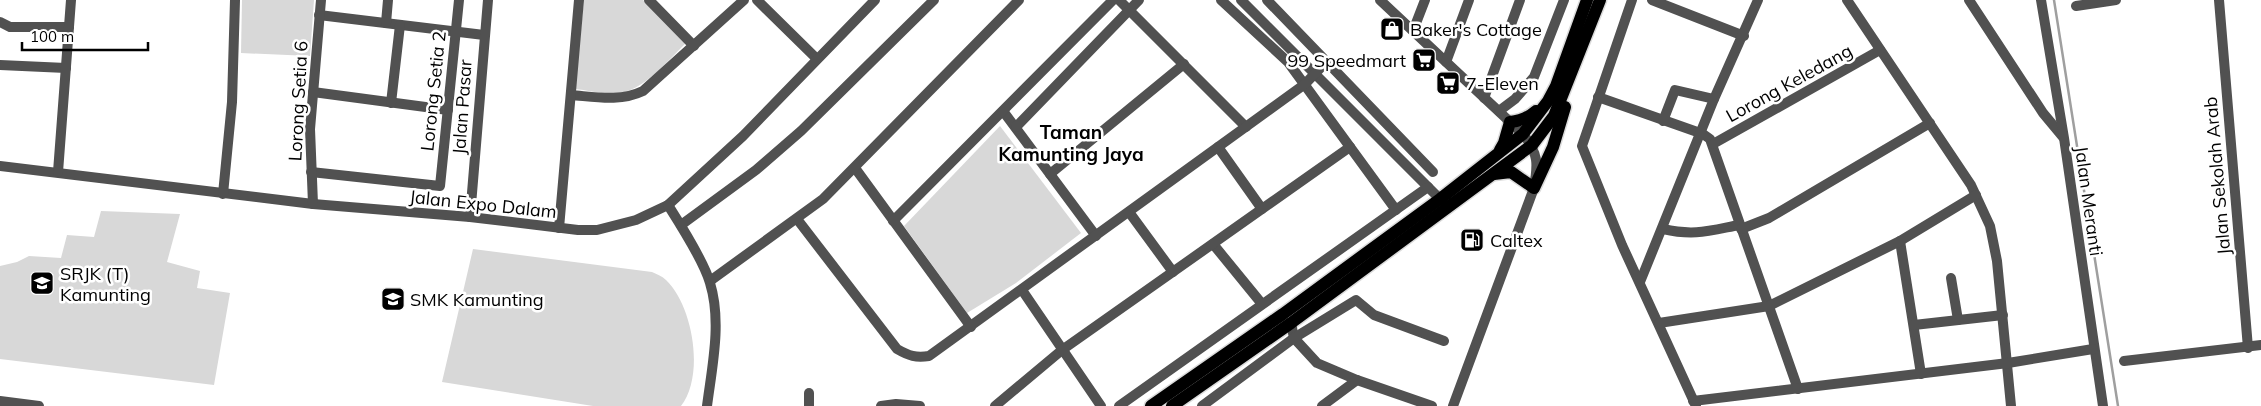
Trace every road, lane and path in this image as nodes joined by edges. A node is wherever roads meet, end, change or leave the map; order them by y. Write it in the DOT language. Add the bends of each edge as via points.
graph roads {
  1 [pos="71,0"];
  2 [pos="235,0"];
  3 [pos="321,0"];
  4 [pos="388,0"];
  5 [pos="459,0"];
  6 [pos="488,0"];
  7 [pos="579,0"];
  8 [pos="648,0"];
  9 [pos="744,0"];
  10 [pos="757,0"];
  11 [pos="875,0"];
  12 [pos="934,0"];
  13 [pos="1019,0"];
  14 [pos="1113,0"];
  15 [pos="1119,0"];
  16 [pos="1139,0"];
  17 [pos="1221,0"];
  18 [pos="1241,0"];
  19 [pos="1267,0"];
  20 [pos="1380,0"];
  21 [pos="1425,0"];
  22 [pos="1469,0"];
  23 [pos="1520,0"];
  24 [pos="1564,0"];
  25 [pos="1600,0"];
  26 [pos="1632,0"];
  27 [pos="1652,0"];
  28 [pos="1758,0"];
  29 [pos="1847,0"];
  30 [pos="1969,0"];
  31 [pos="2041,0"];
  32 [pos="2116,0"];
  33 [pos="2219,0"];
  34 [pos="1587,2"];
  35 [pos="2076,6"];
  36 [pos="1129,10"];
  37 [pos="319,15"];
  38 [pos="0,22"];
  39 [pos="386,23"];
  40 [pos="400,25"];
  41 [pos="69,27"];
  42 [pos="1413,31"];
  43 [pos="456,32"];
  44 [pos="484,35"];
  45 [pos="1744,36"];
  46 [pos="694,46"];
  47 [pos="1880,50"];
  48 [pos="817,60"];
  49 [pos="1327,60"];
  50 [pos="1446,62"];
  51 [pos="1184,64"];
  52 [pos="0,65"];
  53 [pos="66,68"];
  54 [pos="1315,74"];
  55 [pos="1568,82"];
  56 [pos="1305,84"];
  57 [pos="313,92"];
  58 [pos="571,95"];
  59 [pos="1484,98"];
  60 [pos="1598,98"];
  61 [pos="1714,99"];
  62 [pos="1548,101"];
  63 [pos="391,102"];
  64 [pos="448,110"];
  65 [pos="1003,111"];
  66 [pos="1499,111"];
  67 [pos="1663,121"];
  68 [pos="1510,122"];
  69 [pos="1930,123"];
  70 [pos="1016,127"];
  71 [pos="1246,127"];
  72 [pos="1523,134"];
  73 [pos="1700,134"];
  74 [pos="2064,138"];
  75 [pos="1713,144"];
  76 [pos="1532,145"];
  77 [pos="1350,147"];
  78 [pos="1218,148"];
  79 [pos="1497,154"];
  80 [pos="0,166"];
  81 [pos="854,168"];
  82 [pos="58,172"];
  83 [pos="311,172"];
  84 [pos="1433,172"];
  85 [pos="1050,174"];
  86 [pos="1494,174"];
  87 [pos="1428,188"];
  88 [pos="1534,188"];
  89 [pos="223,194"];
  90 [pos="1976,195"];
  91 [pos="1444,203"];
  92 [pos="313,204"];
  93 [pos="668,205"];
  94 [pos="1262,209"];
  95 [pos="1396,210"];
  96 [pos="1128,212"];
  97 [pos="470,218"];
  98 [pos="797,219"];
  99 [pos="893,221"];
  100 [pos="681,225"];
  101 [pos="1740,227"];
  102 [pos="559,228"];
  103 [pos="1662,229"];
  104 [pos="1096,236"];
  105 [pos="1900,241"];
  106 [pos="1213,244"];
  107 [pos="1173,272"];
  108 [pos="1951,278"];
  109 [pos="710,281"];
  110 [pos="1640,282"];
  111 [pos="1022,290"];
  112 [pos="1262,304"];
  113 [pos="1769,306"];
  114 [pos="2003,315"];
  115 [pos="1958,320"];
  116 [pos="1291,323"];
  117 [pos="1659,323"];
  118 [pos="1914,325"];
  119 [pos="970,327"];
  120 [pos="1294,338"];
  121 [pos="1444,341"];
  122 [pos="2261,346"];
  123 [pos="2248,348"];
  124 [pos="2093,349"];
  125 [pos="1062,350"];
  126 [pos="2124,361"];
  127 [pos="2008,363"];
  128 [pos="1921,374"];
  129 [pos="1357,380"];
  130 [pos="1187,387"];
  131 [pos="1798,389"];
  132 [pos="809,393"];
  133 [pos="0,402"];
  134 [pos="1694,404"];
  135 [pos="39,406"];
  136 [pos="707,406"];
  137 [pos="809,406"];
  138 [pos="881,406"];
  139 [pos="920,406"];
  140 [pos="994,406"];
  141 [pos="1100,406"];
  142 [pos="1119,406"];
  143 [pos="1151,406"];
  144 [pos="1172,406"];
  145 [pos="1202,406"];
  146 [pos="1322,406"];
  147 [pos="1432,406"];
  148 [pos="1453,406"];
  149 [pos="2011,406"];
  150 [pos="2103,406"];
  1 -- 41 [label="street"];
  2 -- 89 [label="street" via="232,102"];
  3 -- 37 [label="street, Lorong Setia 6"];
  4 -- 39 [label="street"];
  5 -- 43 [label="street, Lorong Setia 2"];
  6 -- 44 [label="street, Jalan Pasar"];
  7 -- 58 [label="street"];
  8 -- 46 [label="street"];
  9 -- 46 [label="street"];
  10 -- 48 [label="street"];
  11 -- 48 [label="street, Jalan Expo Dalam"];
  12 -- 100 [label="street" via="801,131 756,170"];
  13 -- 81 [label="street"];
  14 -- 65 [label="street"];
  15 -- 36 [label="street"];
  16 -- 36 [label="street"];
  17 -- 56 [label="street" via="1288,62"];
  18 -- 54 [label="street"];
  19 -- 49 [label="street"];
  20 -- 42 [label="street"];
  21 -- 42 [label="street"];
  22 -- 50 [label="street"];
  23 -- 59 [label="street"];
  24 -- 66 [label="street" via="1534,77 1515,99"];
  25 -- 55 [label="main road"];
  26 -- 60 [label="street"];
  27 -- 45 [label="street"];
  28 -- 45 [label="street"];
  29 -- 47 [label="street"];
  30 -- 74 [label="street" via="2043,113"];
  31 -- 74 [label="street, Jalan Meranti"];
  32 -- 35 [label="street"];
  33 -- 123 [label="street, Jalan Sekolah Arab"];
  34 -- 62 [label="main road"];
  36 -- 51 [label="street"];
  36 -- 70 [label="street"];
  37 -- 39 [label="street"];
  37 -- 57 [label="street, Lorong Setia 6"];
  38 -- 41 [label="street" via="10,27"];
  39 -- 40 [label="street"];
  40 -- 43 [label="street"];
  40 -- 63 [label="street"];
  41 -- 53 [label="street"];
  42 -- 50 [label="street"];
  43 -- 44 [label="street"];
  43 -- 64 [label="street, Lorong Setia 2"];
  44 -- 97 [label="street, Jalan Pasar"];
  45 -- 61 [label="street"];
  46 -- 58 [label="street" via="643,91 632,96 620,99"];
  47 -- 69 [label="street"];
  47 -- 75 [label="street, Lorong Keledang"];
  48 -- 93 [label="street, Jalan Expo Dalam" via="743,136"];
  49 -- 54 [label="street"];
  49 -- 84 [label="street"];
  50 -- 59 [label="street"];
  51 -- 71 [label="street"];
  51 -- 85 [label="street"];
  52 -- 53 [label="street"];
  53 -- 82 [label="street"];
  54 -- 56 [label="street"];
  54 -- 87 [label="street"];
  55 -- 76 [label="main road" via="1554,116"];
  55 -- 88 [label="main road" via="1566,104 1555,141"];
  56 -- 71 [label="street"];
  56 -- 77 [label="street"];
  57 -- 63 [label="street"];
  57 -- 83 [label="street, Lorong Setia 6"];
  58 -- 102 [label="street"];
  59 -- 66 [label="street"];
  60 -- 67 [label="street"];
  60 -- 110 [label="street" via="1584,137 1583,153"];
  61 -- 67 [label="street" via="1675,90"];
  61 -- 73 [label="street"];
  62 -- 68 [label="main road" via="1530,117"];
  62 -- 72 [label="main road"];
  63 -- 64 [label="street"];
  64 -- 83 [label="street, Lorong Setia 2" via="440,186"];
  65 -- 70 [label="street"];
  65 -- 99 [label="street"];
  66 -- 68 [label="street"];
  67 -- 73 [label="street"];
  68 -- 72 [label="street"];
  68 -- 79 [label="main road"];
  69 -- 90 [label="street"];
  69 -- 101 [label="street" via="1769,218"];
  70 -- 85 [label="street"];
  71 -- 78 [label="street"];
  72 -- 76 [label="street"];
  72 -- 79 [label="main road"];
  73 -- 75 [label="street" via="1707,136"];
  73 -- 103 [label="street"];
  74 -- 124 [label="street, Jalan Meranti"];
  75 -- 101 [label="street"];
  76 -- 86 [label="main road"];
  76 -- 88 [label="street" via="1537,159"];
  77 -- 94 [label="street"];
  77 -- 95 [label="street"];
  78 -- 94 [label="street"];
  78 -- 96 [label="street"];
  79 -- 91 [label="main road"];
  80 -- 82 [label="street, Jalan Expo Dalam"];
  81 -- 98 [label="street"];
  81 -- 99 [label="street"];
  82 -- 89 [label="street, Jalan Expo Dalam"];
  83 -- 92 [label="street, Lorong Setia 6"];
  85 -- 104 [label="street"];
  86 -- 88 [label="main road" via="1511,172"];
  86 -- 91 [label="main road"];
  87 -- 91 [label="street"];
  87 -- 95 [label="street"];
  88 -- 148 [label="street"];
  89 -- 92 [label="street, Jalan Expo Dalam"];
  90 -- 105 [label="street"];
  90 -- 114 [label="street" via="1990,226"];
  91 -- 116 [label="main road"];
  91 -- 130 [label="main road" via="1283,314"];
  92 -- 97 [label="street, Jalan Expo Dalam"];
  93 -- 100 [label="street"];
  93 -- 102 [label="street, Jalan Expo Dalam" via="614,227 597,230"];
  94 -- 106 [label="street"];
  95 -- 112 [label="street"];
  96 -- 104 [label="street"];
  96 -- 107 [label="street"];
  97 -- 102 [label="street, Jalan Expo Dalam"];
  98 -- 109 [label="street"];
  98 -- 119 [label="street" via="897,349 918,358 929,356"];
  99 -- 119 [label="street"];
  100 -- 109 [label="street"];
  101 -- 103 [label="street" via="1698,234"];
  101 -- 113 [label="street"];
  103 -- 110 [label="street"];
  104 -- 111 [label="street"];
  105 -- 113 [label="street"];
  105 -- 118 [label="street"];
  106 -- 107 [label="street"];
  106 -- 112 [label="street"];
  107 -- 125 [label="street"];
  108 -- 115 [label="street"];
  109 -- 136 [label="street" via="715,306"];
  110 -- 117 [label="street"];
  111 -- 119 [label="street"];
  111 -- 125 [label="street"];
  112 -- 142 [label="street"];
  113 -- 117 [label="street"];
  113 -- 131 [label="street"];
  114 -- 115 [label="street"];
  114 -- 127 [label="street"];
  115 -- 118 [label="street"];
  116 -- 120 [label="street"];
  116 -- 130 [label="main road"];
  117 -- 134 [label="street"];
  118 -- 128 [label="street"];
  120 -- 121 [label="street" via="1356,300 1374,315"];
  120 -- 129 [label="street" via="1317,363"];
  120 -- 145 [label="street"];
  122 -- 123 [label="street"];
  123 -- 126 [label="street"];
  124 -- 127 [label="street"];
  124 -- 150 [label="street, Jalan Meranti"];
  125 -- 140 [label="street"];
  125 -- 141 [label="street"];
  127 -- 128 [label="street"];
  127 -- 149 [label="street"];
  128 -- 131 [label="street"];
  129 -- 146 [label="street"];
  129 -- 147 [label="street"];
  130 -- 143 [label="main road"];
  130 -- 144 [label="main road"];
  131 -- 134 [label="street"];
  132 -- 137 [label="street"];
  133 -- 135 [label="street"];
  138 -- 139 [label="street"];
}
